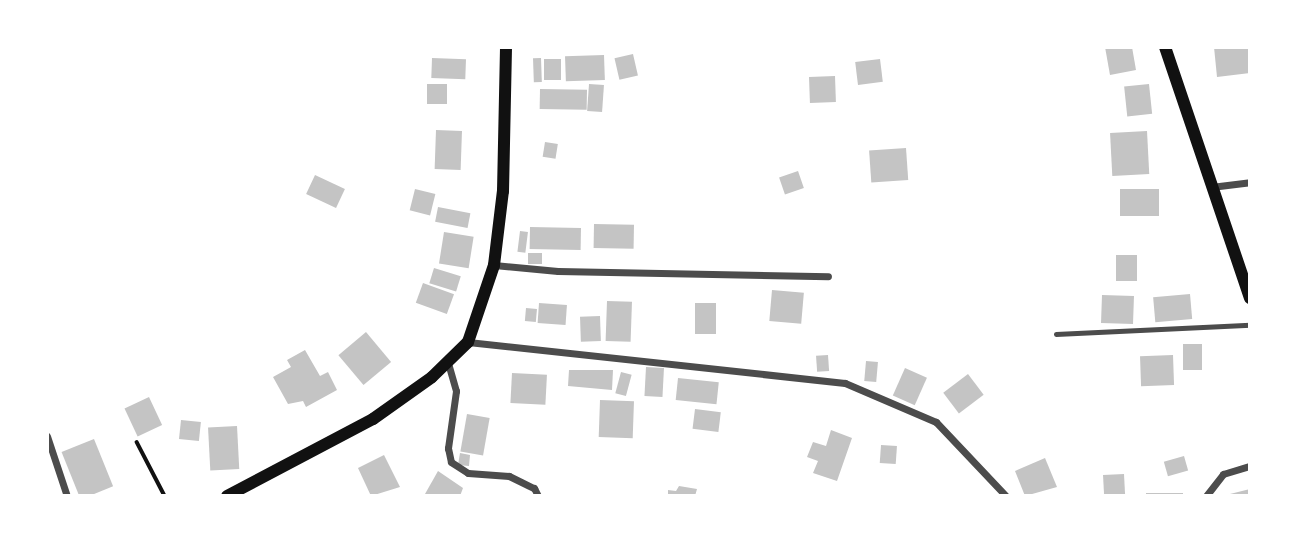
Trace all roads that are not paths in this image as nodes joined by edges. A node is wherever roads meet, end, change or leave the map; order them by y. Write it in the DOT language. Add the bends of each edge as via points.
graph roads {
  1 [pos="506,47"];
  2 [pos="1165,47"];
  3 [pos="1250,182"];
  4 [pos="1210,187"];
  5 [pos="494,265"];
  6 [pos="828,276"];
  7 [pos="1250,298"];
  8 [pos="1250,324"];
  9 [pos="1056,334"];
  10 [pos="468,342"];
  11 [pos="448,363"];
  12 [pos="47,436"];
  13 [pos="1250,466"];
  14 [pos="235,494"];
  15 [pos="67,496"];
  16 [pos="538,496"];
  17 [pos="1006,496"];
  18 [pos="1206,496"];
  1 -- 5 [label="main road" via="503,191"];
  2 -- 4 [label="main road"];
  3 -- 4 [label="street"];
  4 -- 7 [label="main road"];
  5 -- 6 [label="street" via="558,271"];
  5 -- 10 [label="main road"];
  8 -- 9 [label="lane"];
  10 -- 11 [label="main road"];
  10 -- 17 [label="street" via="845,383 936,422"];
  11 -- 14 [label="main road" via="373,419"];
  11 -- 16 [label="street" via="456,391 450,462 468,473 509,476 534,488"];
  12 -- 15 [label="street"];
  13 -- 18 [label="street" via="1223,474"];
}
